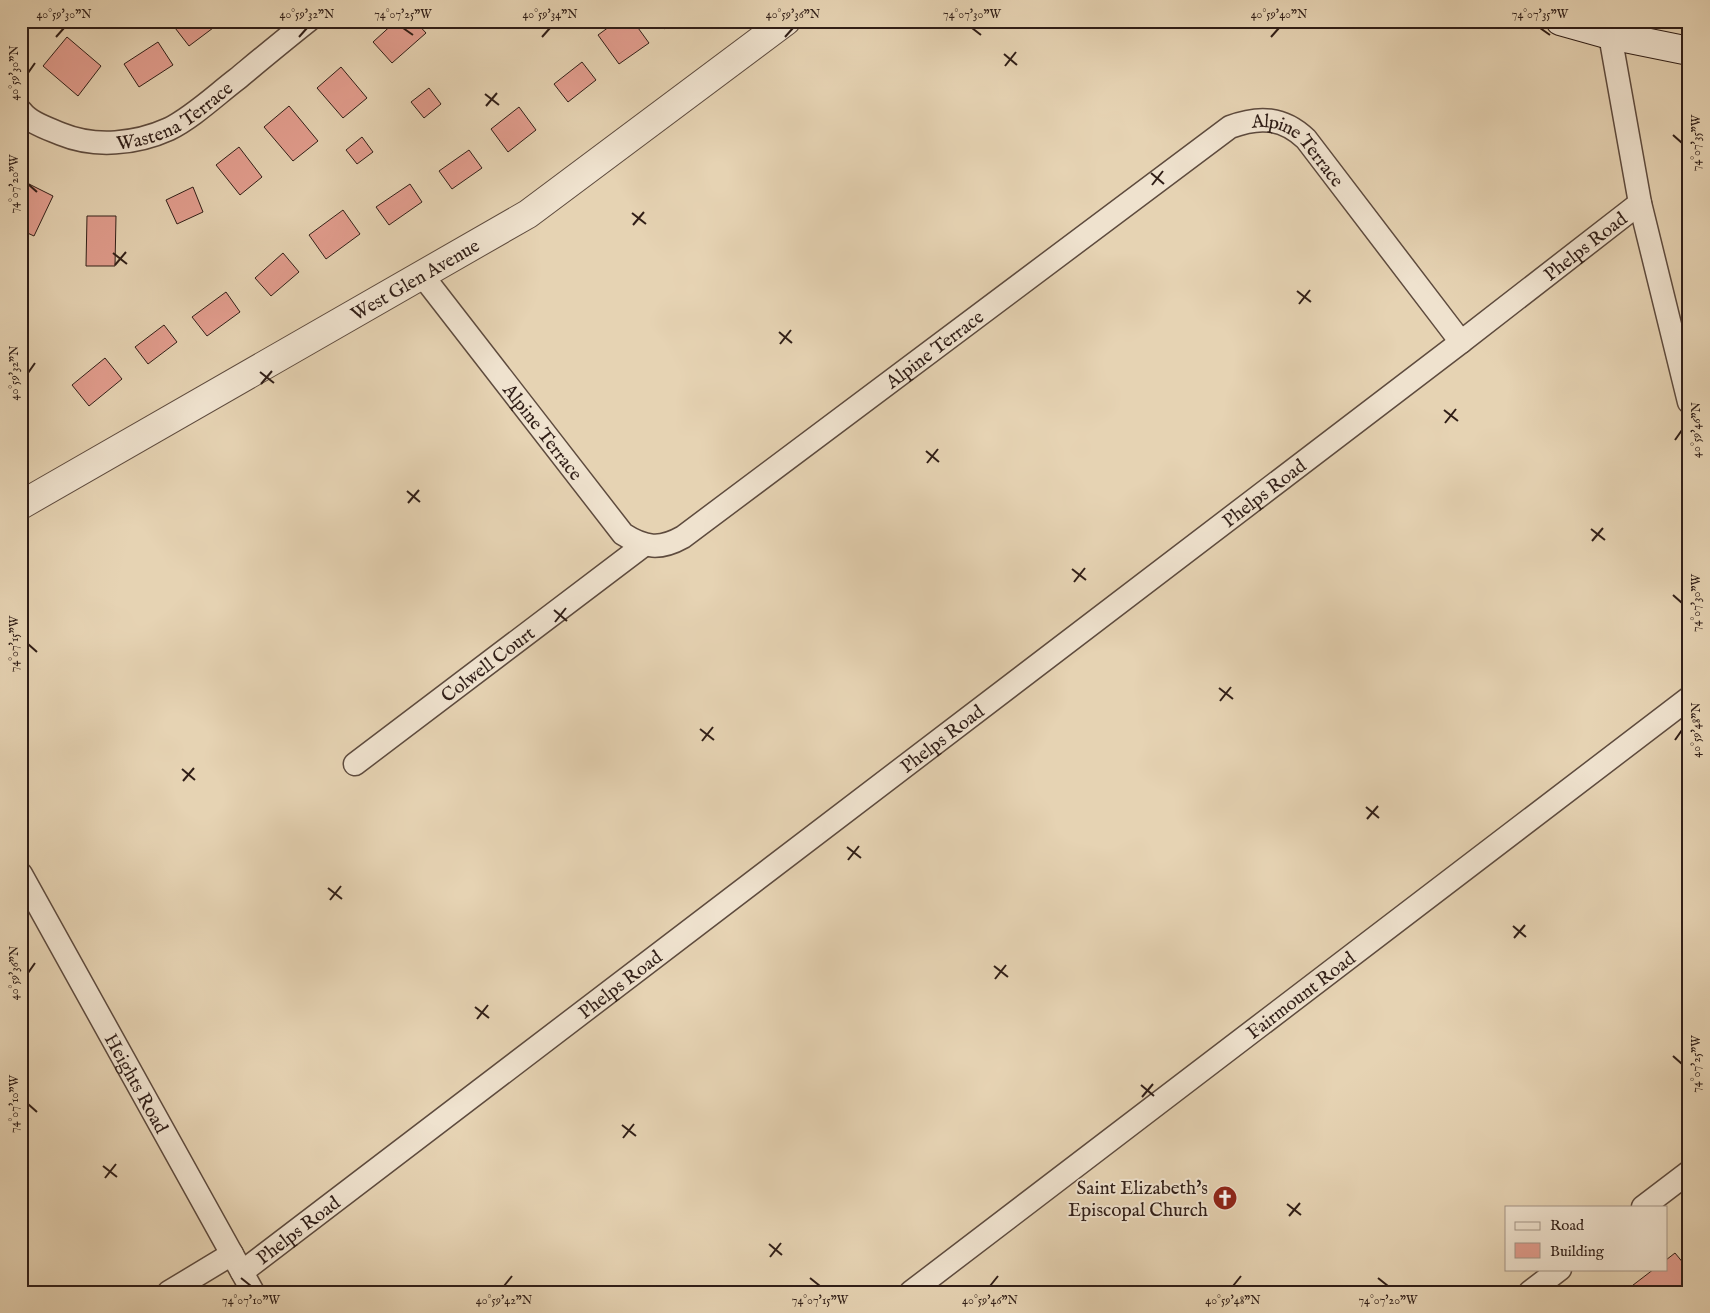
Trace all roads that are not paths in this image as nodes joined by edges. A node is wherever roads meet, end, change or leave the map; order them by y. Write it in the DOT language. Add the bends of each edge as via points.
graph roads {
  1 [pos="308,21"];
  2 [pos="786,21"];
  3 [pos="1560,21"];
  4 [pos="1610,28"];
  5 [pos="1689,51"];
  6 [pos="22,113"];
  7 [pos="1640,203"];
  8 [pos="422,275"];
  9 [pos="1461,342"];
  10 [pos="1689,402"];
  11 [pos="21,505"];
  12 [pos="644,545"];
  13 [pos="1689,698"];
  14 [pos="355,764"];
  15 [pos="21,874"];
  16 [pos="1689,1172"];
  17 [pos="1644,1206"];
  18 [pos="237,1263"];
  19 [pos="1559,1270"];
  20 [pos="169,1292"];
  21 [pos="253,1292"];
  22 [pos="911,1292"];
  23 [pos="1530,1292"];
  1 -- 6 [label="street, Wastena Terrace" via="202,107 170,128 148,137 94,142 68,137 41,126"];
  2 -- 8 [label="street, West Glen Avenue" via="528,214"];
  3 -- 4 [label="street"];
  4 -- 5 [label="street"];
  4 -- 7 [label="street"];
  7 -- 9 [label="street, Phelps Road"];
  7 -- 10 [label="street"];
  8 -- 11 [label="street, West Glen Avenue"];
  8 -- 12 [label="street, Alpine Terrace" via="624,534"];
  9 -- 12 [label="street, Alpine Terrace" via="1306,139 1285,124 1248,120 1230,126 683,537 658,546"];
  9 -- 18 [label="street, Phelps Road"];
  12 -- 14 [label="street, Colwell Court"];
  13 -- 22 [label="street, Fairmount Road"];
  15 -- 18 [label="street, Heights Road"];
  16 -- 17 [label="street"];
  18 -- 20 [label="street, Phelps Road"];
  18 -- 21 [label="street, Heights Road"];
  19 -- 23 [label="street"];
}
